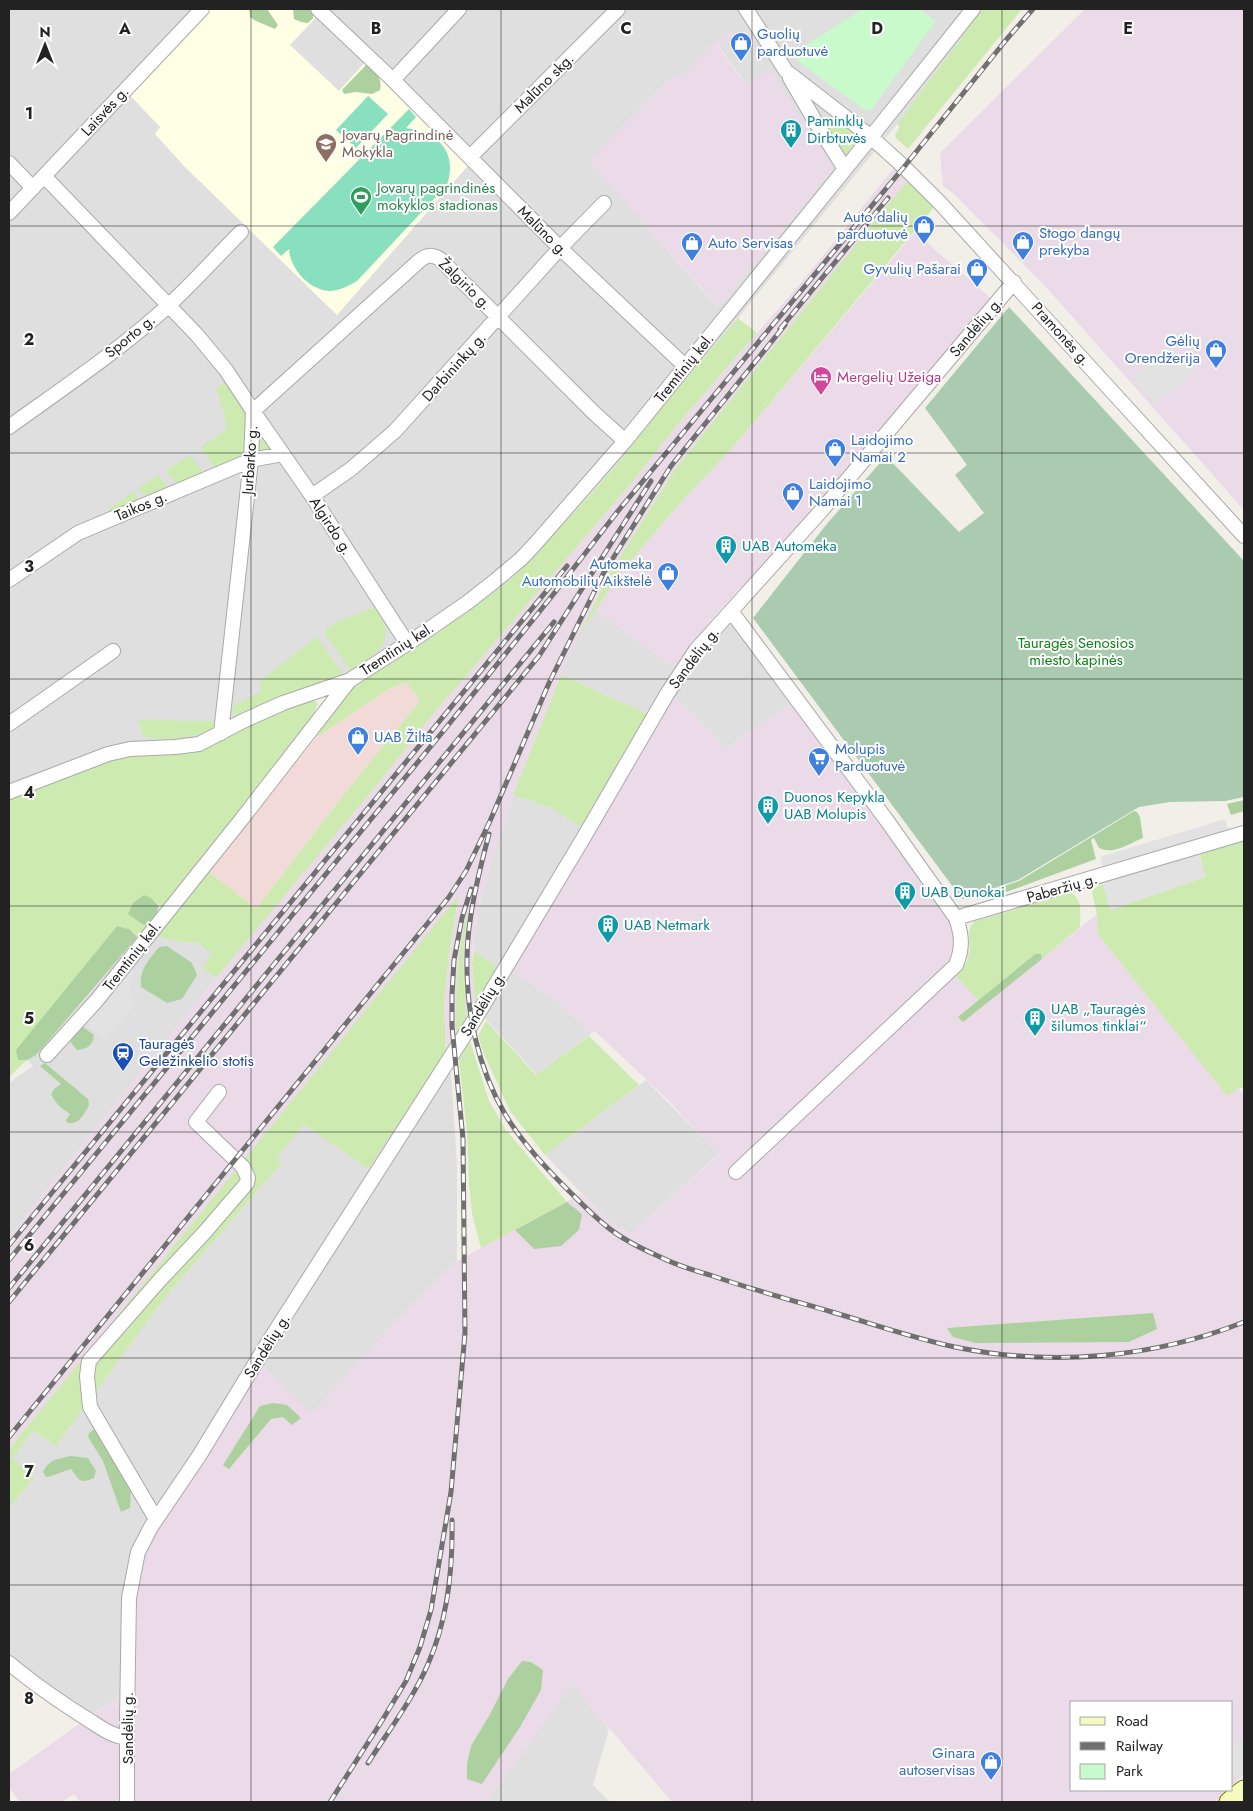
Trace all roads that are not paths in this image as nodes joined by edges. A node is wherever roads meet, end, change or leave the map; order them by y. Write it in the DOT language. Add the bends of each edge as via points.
graph roads {
  1 [pos="202,9"];
  2 [pos="318,9"];
  3 [pos="459,9"];
  4 [pos="618,9"];
  5 [pos="746,9"];
  6 [pos="973,9"];
  7 [pos="786,71"];
  8 [pos="393,80"];
  9 [pos="837,110"];
  10 [pos="818,126"];
  11 [pos="871,137"];
  12 [pos="470,158"];
  13 [pos="9,163"];
  14 [pos="845,169"];
  15 [pos="44,176"];
  16 [pos="32,188"];
  17 [pos="604,203"];
  18 [pos="9,213"];
  19 [pos="241,232"];
  20 [pos="560,248"];
  21 [pos="1014,282"];
  22 [pos="169,305"];
  23 [pos="499,317"];
  24 [pos="685,366"];
  25 [pos="253,411"];
  26 [pos="9,427"];
  27 [pos="625,441"];
  28 [pos="283,454"];
  29 [pos="251,460"];
  30 [pos="312,496"];
  31 [pos="1244,536"];
  32 [pos="9,580"];
  33 [pos="731,611"];
  34 [pos="407,644"];
  35 [pos="113,651"];
  36 [pos="350,680"];
  37 [pos="310,693"];
  38 [pos="325,711"];
  39 [pos="9,724"];
  40 [pos="221,733"];
  41 [pos="9,792"];
  42 [pos="1244,833"];
  43 [pos="956,918"];
  44 [pos="47,1055"];
  45 [pos="219,1092"];
  46 [pos="736,1172"];
  47 [pos="156,1519"];
  48 [pos="9,1663"];
  49 [pos="127,1738"];
  50 [pos="1244,1790"];
  51 [pos="128,1802"];
  52 [pos="1229,1802"];
  1 -- 15 [label="street, Laisvės g."];
  2 -- 8 [label="street, Malūno g."];
  3 -- 8 [label="street"];
  4 -- 12 [label="street, Malūno skg."];
  5 -- 7 [label="street"];
  6 -- 11 [label="street, Tremtinių kel."];
  7 -- 9 [label="street, Pramonės g."];
  7 -- 10 [label="street"];
  8 -- 12 [label="street, Malūno g."];
  9 -- 10 [label="street" via="827,112"];
  9 -- 11 [label="street, Pramonės g."];
  10 -- 14 [label="street"];
  11 -- 14 [label="street, Tremtinių kel."];
  11 -- 21 [label="street, Pramonės g." via="940,203"];
  12 -- 20 [label="street, Malūno g."];
  13 -- 16 [label="street"];
  14 -- 24 [label="street, Tremtinių kel."];
  15 -- 16 [label="street, Laisvės g."];
  15 -- 22 [label="street, Jurbarko g."];
  16 -- 18 [label="street, Laisvės g."];
  17 -- 20 [label="street, Darbininkų g."];
  19 -- 22 [label="street, Sporto g."];
  20 -- 23 [label="street, Darbininkų g."];
  20 -- 24 [label="street, Malūno g."];
  21 -- 31 [label="street, Pramonės g."];
  21 -- 33 [label="street, Sandėlių g." via="821,511"];
  22 -- 25 [label="street, Jurbarko g." via="226,370"];
  22 -- 26 [label="street, Sporto g." via="122,344"];
  23 -- 25 [label="street, Žalgirio g." via="440,259 424,256"];
  23 -- 27 [label="street, Žalgirio g."];
  23 -- 30 [label="street, Darbininkų g." via="395,431 351,469"];
  24 -- 27 [label="street, Tremtinių kel."];
  25 -- 28 [label="street, Algirdo g."];
  25 -- 29 [label="street, Jurbarko g."];
  27 -- 34 [label="street, Tremtinių kel." via="521,559 468,602"];
  28 -- 29 [label="street, Taikos g."];
  28 -- 30 [label="street, Algirdo g."];
  29 -- 32 [label="street, Taikos g." via="78,533"];
  29 -- 40 [label="street, Jurbarko g."];
  30 -- 34 [label="street, Algirdo g."];
  33 -- 43 [label="street"];
  33 -- 47 [label="street, Sandėlių g." via="696,650 672,687 476,1017"];
  34 -- 36 [label="street, Tremtinių kel."];
  35 -- 39 [label="street"];
  36 -- 37 [label="street, Tremtinių kel."];
  36 -- 38 [label="street, Tremtinių kel."];
  37 -- 38 [label="street" via="324,699"];
  37 -- 40 [label="street, Tremtinių kel."];
  38 -- 44 [label="street, Tremtinių kel." via="103,993"];
  40 -- 41 [label="street, Tremtinių kel." via="199,744 130,749 108,754"];
  42 -- 43 [label="street, Paberžių g."];
  43 -- 46 [label="street" via="962,937 961,954 956,965"];
  45 -- 47 [label="street" via="196,1122 243,1168 248,1178 246,1183 89,1361 86,1376 90,1407"];
  47 -- 49 [label="street, Sandėlių g." via="138,1552 130,1598"];
  48 -- 49 [label="street" via="34,1684 107,1732"];
  49 -- 51 [label="street, Sandėlių g."];
  50 -- 52 [label="main road"];
}
